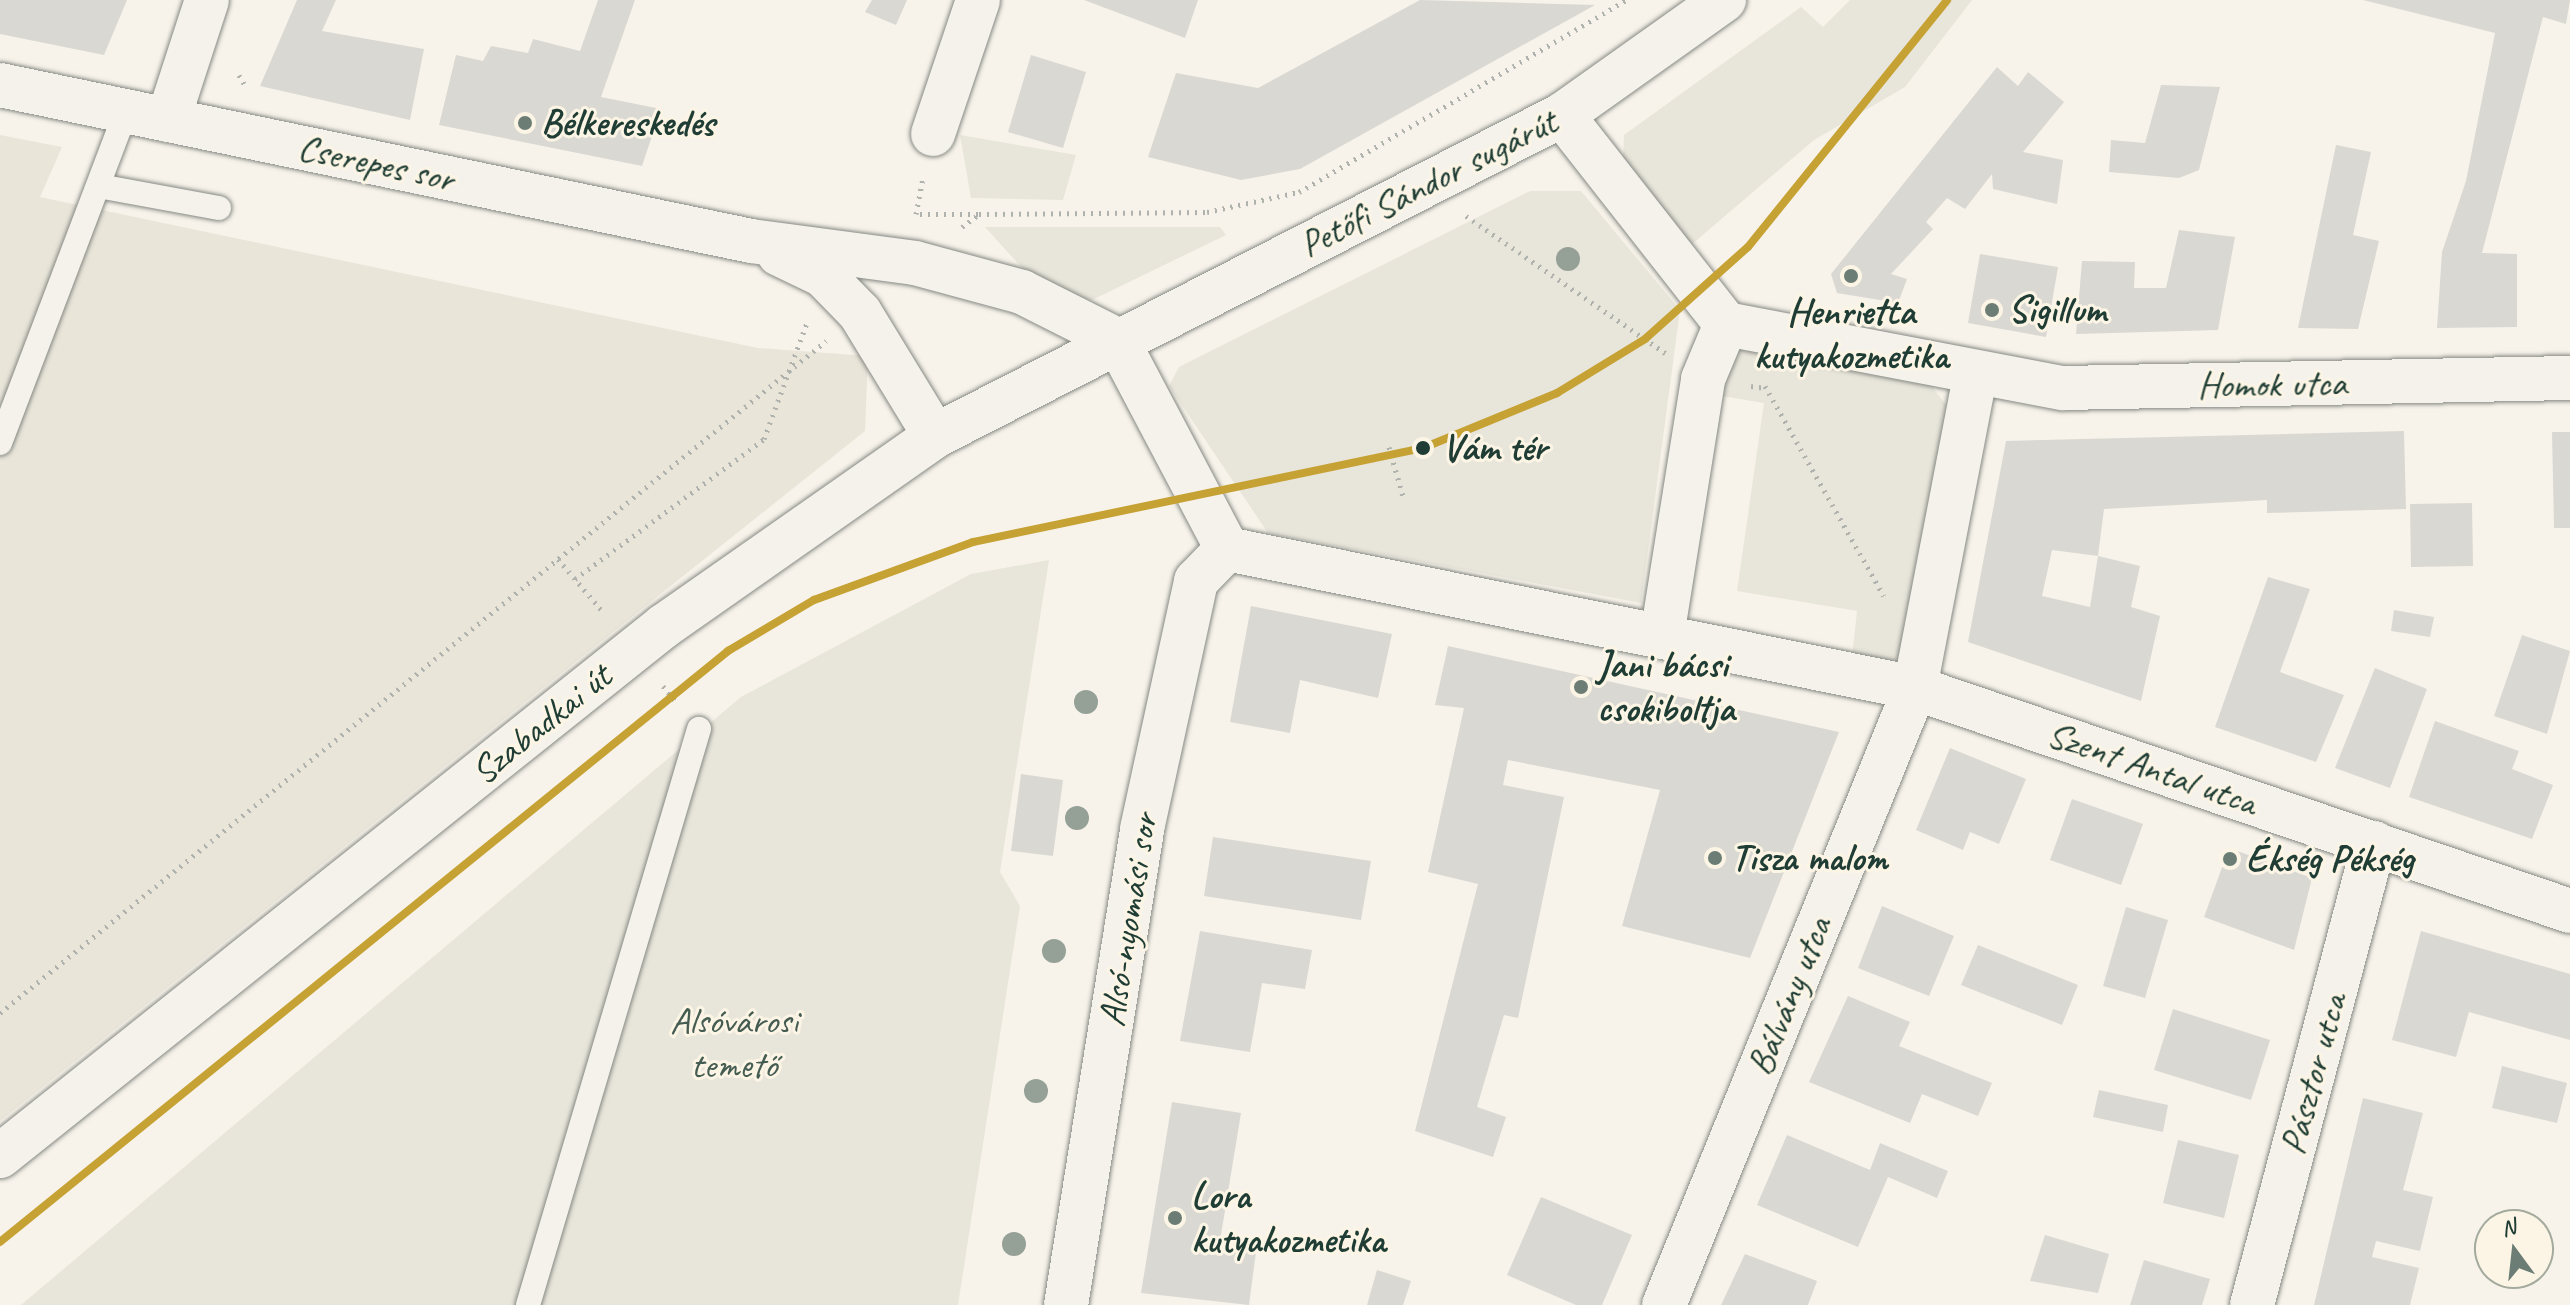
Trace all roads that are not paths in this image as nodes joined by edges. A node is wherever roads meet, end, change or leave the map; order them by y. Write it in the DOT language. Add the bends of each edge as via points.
graph roads {
  1 [pos="207,0"];
  2 [pos="978,0"];
  3 [pos="1724,0"];
  4 [pos="0,85"];
  5 [pos="1562,115"];
  6 [pos="147,116"];
  7 [pos="933,134"];
  8 [pos="99,186"];
  9 [pos="219,208"];
  10 [pos="751,241"];
  11 [pos="1726,324"];
  12 [pos="1117,340"];
  13 [pos="1975,376"];
  14 [pos="2570,378"];
  15 [pos="935,436"];
  16 [pos="0,443"];
  17 [pos="1227,549"];
  18 [pos="1662,636"];
  19 [pos="1915,688"];
  20 [pos="699,729"];
  21 [pos="2374,843"];
  22 [pos="2570,911"];
  23 [pos="0,1156"];
  24 [pos="528,1305"];
  25 [pos="1066,1305"];
  26 [pos="1664,1305"];
  27 [pos="2252,1305"];
  1 -- 6 [label="street"];
  2 -- 7 [label="street"];
  3 -- 5 [label="street, Petőfi Sándor sugárút"];
  4 -- 6 [label="street, Cserepes sor"];
  5 -- 11 [label="street"];
  5 -- 12 [label="street, Petőfi Sándor sugárút"];
  6 -- 8 [label="lane"];
  6 -- 10 [label="street, Cserepes sor"];
  8 -- 9 [label="lane"];
  8 -- 16 [label="lane"];
  10 -- 12 [label="street" via="915,263 1022,292"];
  10 -- 15 [label="street" via="823,275 860,313"];
  11 -- 13 [label="street"];
  11 -- 18 [label="street" via="1703,379"];
  12 -- 15 [label="street, Szabadkai út"];
  12 -- 17 [label="street"];
  13 -- 14 [label="street, Homok utca" via="2063,388"];
  13 -- 19 [label="street"];
  15 -- 23 [label="street, Szabadkai út" via="664,626"];
  17 -- 18 [label="street"];
  17 -- 25 [label="street, Alsó-nyomási sor" via="1196,581 1142,829"];
  18 -- 19 [label="street"];
  19 -- 21 [label="street, Szent Antal utca"];
  19 -- 26 [label="street, Bálvány utca"];
  20 -- 24 [label="lane"];
  21 -- 22 [label="street, Szent Antal utca"];
  21 -- 27 [label="street, Pásztor utca"];
}
